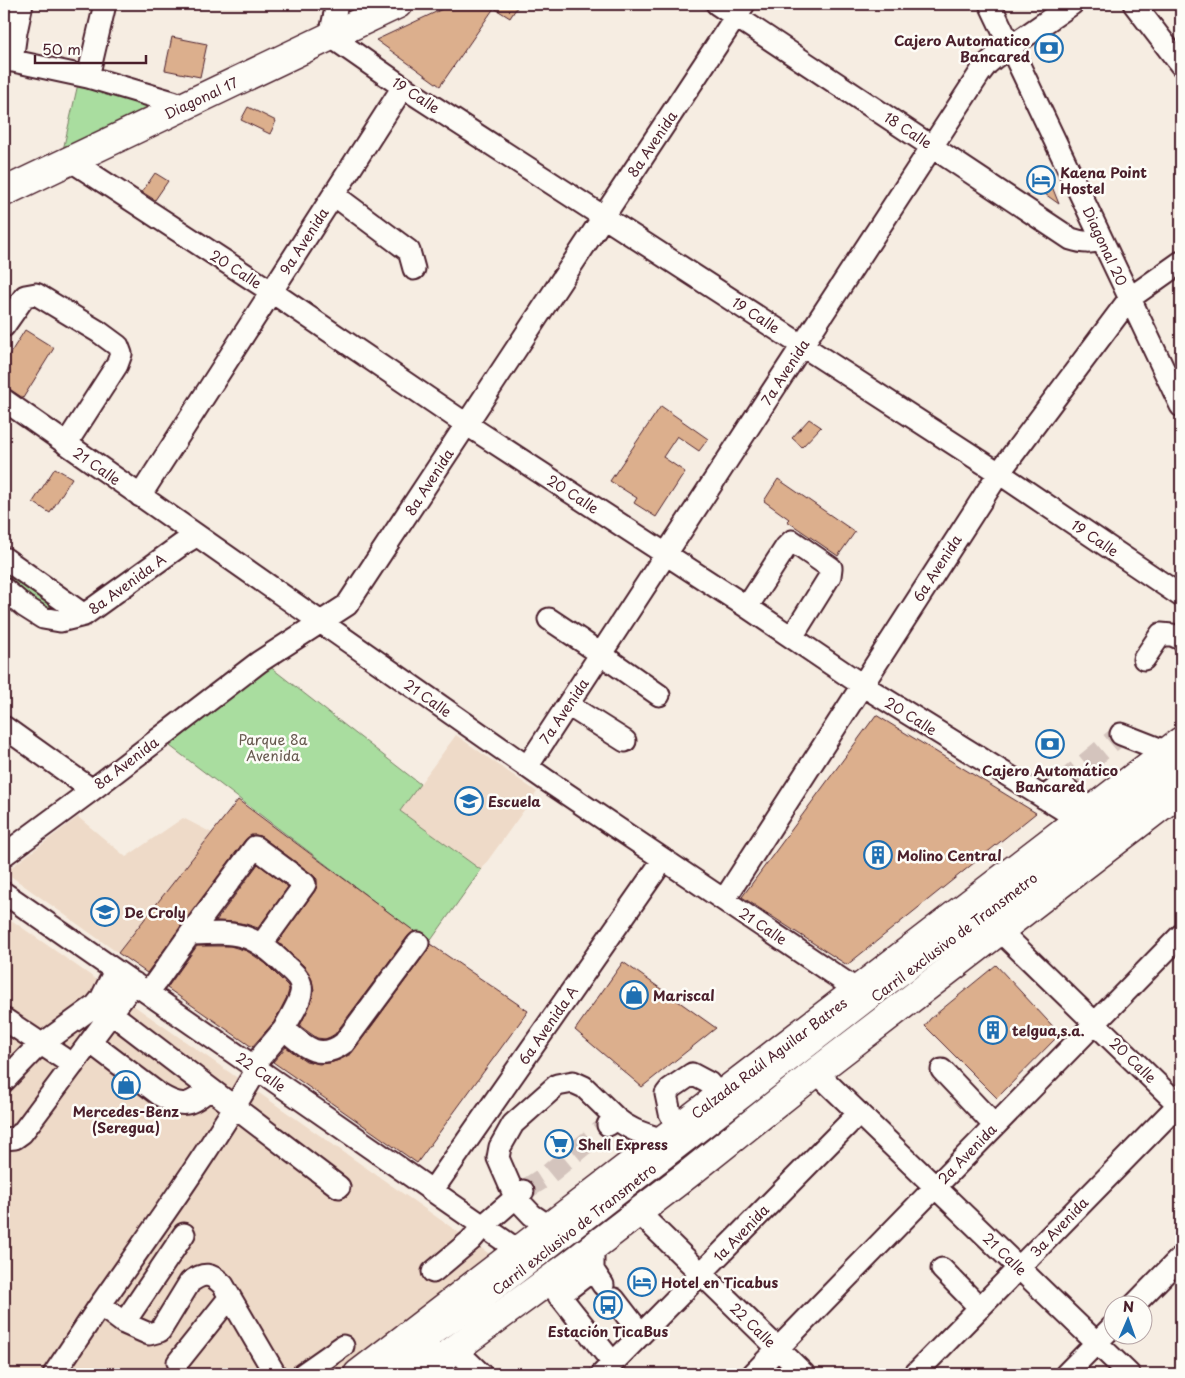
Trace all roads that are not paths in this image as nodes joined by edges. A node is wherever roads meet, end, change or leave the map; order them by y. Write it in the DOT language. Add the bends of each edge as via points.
graph roads {
  1 [pos="22,4"];
  2 [pos="105,4"];
  3 [pos="336,4"];
  4 [pos="717,4"];
  5 [pos="990,4"];
  6 [pos="1072,4"];
  7 [pos="1134,4"];
  8 [pos="382,7"];
  9 [pos="740,10"];
  10 [pos="10,31"];
  11 [pos="330,36"];
  12 [pos="1011,47"];
  13 [pos="8,60"];
  14 [pos="1181,65"];
  15 [pos="88,77"];
  16 [pos="403,86"];
  17 [pos="181,107"];
  18 [pos="932,146"];
  19 [pos="70,160"];
  20 [pos="4,192"];
  21 [pos="334,195"];
  22 [pos="604,217"];
  23 [pos="1102,240"];
  24 [pos="1181,262"];
  25 [pos="414,269"];
  26 [pos="272,292"];
  27 [pos="1130,298"];
  28 [pos="4,326"];
  29 [pos="802,345"];
  30 [pos="4,400"];
  31 [pos="1181,406"];
  32 [pos="466,424"];
  33 [pos="66,444"];
  34 [pos="999,473"];
  35 [pos="140,496"];
  36 [pos="196,536"];
  37 [pos="666,555"];
  38 [pos="4,558"];
  39 [pos="4,589"];
  40 [pos="1181,596"];
  41 [pos="747,607"];
  42 [pos="84,615"];
  43 [pos="549,619"];
  44 [pos="320,623"];
  45 [pos="792,637"];
  46 [pos="1181,639"];
  47 [pos="601,655"];
  48 [pos="1144,659"];
  49 [pos="862,685"];
  50 [pos="659,695"];
  51 [pos="568,705"];
  52 [pos="4,727"];
  53 [pos="1121,734"];
  54 [pos="625,742"];
  55 [pos="1177,754"];
  56 [pos="527,767"];
  57 [pos="92,790"];
  58 [pos="1181,790"];
  59 [pos="1044,798"];
  60 [pos="1086,816"];
  61 [pos="4,855"];
  62 [pos="663,860"];
  63 [pos="4,893"];
  64 [pos="724,900"];
  65 [pos="999,930"];
  66 [pos="190,934"];
  67 [pos="1181,935"];
  68 [pos="418,943"];
  69 [pos="261,945"];
  70 [pos="116,970"];
  71 [pos="141,988"];
  72 [pos="857,990"];
  73 [pos="111,1013"];
  74 [pos="4,1019"];
  75 [pos="1095,1023"];
  76 [pos="284,1029"];
  77 [pos="90,1042"];
  78 [pos="42,1044"];
  79 [pos="73,1065"];
  80 [pos="255,1067"];
  81 [pos="942,1070"];
  82 [pos="816,1072"];
  83 [pos="4,1081"];
  84 [pos="210,1089"];
  85 [pos="720,1096"];
  86 [pos="1180,1104"];
  87 [pos="235,1107"];
  88 [pos="859,1113"];
  89 [pos="995,1126"];
  90 [pos="670,1134"];
  91 [pos="4,1139"];
  92 [pos="339,1187"];
  93 [pos="936,1187"];
  94 [pos="432,1191"];
  95 [pos="519,1194"];
  96 [pos="638,1212"];
  97 [pos="483,1226"];
  98 [pos="550,1227"];
  99 [pos="184,1234"];
  100 [pos="519,1251"];
  101 [pos="1181,1257"];
  102 [pos="942,1268"];
  103 [pos="1019,1268"];
  104 [pos="433,1272"];
  105 [pos="701,1273"];
  106 [pos="601,1275"];
  107 [pos="554,1288"];
  108 [pos="230,1296"];
  109 [pos="1143,1296"];
  110 [pos="100,1305"];
  111 [pos="980,1308"];
  112 [pos="469,1310"];
  113 [pos="124,1323"];
  114 [pos="641,1334"];
  115 [pos="1102,1337"];
  116 [pos="1096,1343"];
  117 [pos="342,1346"];
  118 [pos="778,1348"];
  119 [pos="455,1349"];
  120 [pos="178,1362"];
  121 [pos="607,1369"];
  122 [pos="54,1374"];
  123 [pos="275,1374"];
  124 [pos="302,1374"];
  125 [pos="358,1374"];
  126 [pos="380,1374"];
  127 [pos="393,1374"];
  128 [pos="421,1374"];
  129 [pos="480,1374"];
  130 [pos="753,1374"];
  131 [pos="804,1374"];
  132 [pos="915,1374"];
  133 [pos="1066,1374"];
  134 [pos="1128,1374"];
  1 -- 10 [label="street"];
  2 -- 15 [label="street"];
  3 -- 11 [label="street"];
  4 -- 9 [label="street, 18 Calle"];
  5 -- 12 [label="street, Diagonal 20"];
  6 -- 12 [label="street, 7a Avenida"];
  7 -- 14 [label="street"];
  8 -- 11 [label="main road, Diagonal 17"];
  9 -- 18 [label="street, 18 Calle"];
  9 -- 22 [label="street, 8a Avenida"];
  10 -- 13 [label="street"];
  11 -- 16 [label="street, 19 Calle"];
  11 -- 17 [label="main road, Diagonal 17"];
  12 -- 18 [label="street, 7a Avenida" via="987,64"];
  12 -- 23 [label="street, Diagonal 20"];
  13 -- 15 [label="street"];
  15 -- 17 [label="street"];
  16 -- 21 [label="street, 9a Avenida"];
  16 -- 22 [label="street, 19 Calle"];
  17 -- 19 [label="main road, Diagonal 17"];
  18 -- 23 [label="street, 18 Calle" via="1071,239 1089,243"];
  18 -- 29 [label="street, 7a Avenida"];
  19 -- 20 [label="main road, Diagonal 17"];
  19 -- 26 [label="street, 20 Calle"];
  21 -- 25 [label="street" via="409,251"];
  21 -- 26 [label="street, 9a Avenida"];
  22 -- 29 [label="street, 19 Calle"];
  22 -- 32 [label="street, 8a Avenida"];
  23 -- 27 [label="street, Diagonal 20"];
  24 -- 27 [label="street, 6a Avenida"];
  26 -- 32 [label="street, 20 Calle"];
  26 -- 35 [label="street, 9a Avenida"];
  27 -- 31 [label="street, Diagonal 20"];
  27 -- 34 [label="street, 6a Avenida"];
  28 -- 33 [label="street" via="25,296 36,294 118,346 121,354 117,365"];
  29 -- 34 [label="street, 19 Calle"];
  29 -- 37 [label="street, 7a Avenida"];
  30 -- 33 [label="street, 21 Calle"];
  32 -- 37 [label="street, 20 Calle"];
  32 -- 44 [label="street, 8a Avenida" via="348,605"];
  33 -- 35 [label="street, 21 Calle"];
  34 -- 40 [label="street, 19 Calle"];
  34 -- 49 [label="street, 6a Avenida"];
  35 -- 36 [label="street, 21 Calle"];
  36 -- 42 [label="street, 8a Avenida A"];
  36 -- 44 [label="street, 21 Calle"];
  37 -- 41 [label="street, 20 Calle"];
  37 -- 47 [label="street, 7a Avenida"];
  38 -- 42 [label="street"];
  39 -- 42 [label="street, 8a Avenida A" via="43,618 60,621"];
  41 -- 45 [label="street, 20 Calle"];
  41 -- 45 [label="street" via="792,541 831,568 830,576"];
  43 -- 47 [label="street"];
  44 -- 56 [label="street, 21 Calle"];
  44 -- 57 [label="street, 8a Avenida" via="259,662"];
  45 -- 49 [label="street, 20 Calle"];
  46 -- 48 [label="street" via="1162,634"];
  47 -- 50 [label="street"];
  47 -- 51 [label="street, 7a Avenida"];
  49 -- 59 [label="street, 20 Calle"];
  49 -- 64 [label="street, 6a Avenida"];
  51 -- 54 [label="street"];
  51 -- 56 [label="street, 7a Avenida"];
  52 -- 57 [label="street"];
  53 -- 55 [label="street"];
  55 -- 60 [label="main road, Calzada Raúl Aguilar Batres"];
  55 -- 112 [label="street, Carril exclusivo de Transmetro" via="886,986"];
  56 -- 62 [label="street, 21 Calle"];
  57 -- 61 [label="street, 8a Avenida"];
  58 -- 65 [label="main road"];
  59 -- 60 [label="street, 20 Calle"];
  59 -- 60 [label="street" via="1061,784"];
  60 -- 72 [label="main road, Calzada Raúl Aguilar Batres"];
  62 -- 64 [label="street, 21 Calle"];
  62 -- 94 [label="street, 6a Avenida A"];
  63 -- 70 [label="street, 22 Calle"];
  64 -- 72 [label="street, 21 Calle"];
  65 -- 75 [label="street, 20 Calle"];
  65 -- 82 [label="main road"];
  66 -- 69 [label="street" via="236,934"];
  66 -- 69 [label="street" via="255,847 306,884"];
  66 -- 71 [label="street"];
  67 -- 75 [label="street, 2a Avenida"];
  68 -- 76 [label="street" via="344,1043 335,1050 313,1051"];
  69 -- 76 [label="street" via="297,977 302,987 299,1001"];
  70 -- 71 [label="street, 22 Calle"];
  70 -- 78 [label="street" via="96,1005"];
  71 -- 73 [label="street"];
  71 -- 80 [label="street, 22 Calle"];
  72 -- 85 [label="main road, Calzada Raúl Aguilar Batres"];
  73 -- 77 [label="street"];
  73 -- 84 [label="street"];
  74 -- 78 [label="street"];
  75 -- 86 [label="street, 20 Calle"];
  75 -- 89 [label="street, 2a Avenida"];
  76 -- 80 [label="street"];
  77 -- 79 [label="street"];
  77 -- 84 [label="street" via="172,1102 186,1104"];
  78 -- 79 [label="street"];
  78 -- 83 [label="street"];
  79 -- 91 [label="street" via="22,1133"];
  80 -- 87 [label="street"];
  80 -- 94 [label="street, 22 Calle"];
  81 -- 89 [label="street"];
  82 -- 88 [label="street, 21 Calle"];
  82 -- 96 [label="main road"];
  84 -- 87 [label="street"];
  85 -- 90 [label="main road, Calzada Raúl Aguilar Batres"];
  85 -- 90 [label="street" via="709,1083 692,1074 670,1089 666,1094"];
  86 -- 103 [label="street, 3a Avenida"];
  87 -- 92 [label="street"];
  87 -- 110 [label="street"];
  88 -- 93 [label="street, 21 Calle"];
  88 -- 105 [label="street, 1a Avenida"];
  89 -- 93 [label="street, 2a Avenida"];
  90 -- 95 [label="street" via="633,1130 612,1122 584,1088 573,1082 557,1084 513,1124 500,1147 498,1158"];
  90 -- 98 [label="main road, Calzada Raúl Aguilar Batres"];
  93 -- 103 [label="street, 21 Calle"];
  93 -- 118 [label="street, 2a Avenida"];
  94 -- 97 [label="street, 22 Calle"];
  95 -- 97 [label="street"];
  95 -- 98 [label="street" via="532,1215"];
  96 -- 105 [label="street, 22 Calle"];
  96 -- 106 [label="main road"];
  97 -- 100 [label="street, 22 Calle"];
  97 -- 104 [label="street"];
  98 -- 100 [label="main road, Calzada Raúl Aguilar Batres"];
  99 -- 113 [label="street"];
  100 -- 125 [label="main road, Calzada Raúl Aguilar Batres"];
  101 -- 109 [label="street"];
  102 -- 111 [label="street"];
  103 -- 111 [label="street, 3a Avenida"];
  103 -- 116 [label="street, 21 Calle"];
  105 -- 114 [label="street, 1a Avenida"];
  105 -- 118 [label="street, 22 Calle"];
  106 -- 107 [label="main road"];
  106 -- 114 [label="street"];
  107 -- 119 [label="main road"];
  107 -- 121 [label="street"];
  108 -- 113 [label="street" via="216,1277 205,1274 190,1282 160,1331 149,1334"];
  108 -- 120 [label="street"];
  108 -- 123 [label="street"];
  110 -- 113 [label="street"];
  110 -- 122 [label="street"];
  111 -- 132 [label="street, 3a Avenida"];
  112 -- 126 [label="street, Carril exclusivo de Transmetro"];
  112 -- 127 [label="street, Carril exclusivo de Transmetro" via="440,1338"];
  114 -- 121 [label="street, 1a Avenida"];
  115 -- 116 [label="street"];
  116 -- 133 [label="street"];
  116 -- 134 [label="street, 21 Calle"];
  117 -- 124 [label="street"];
  118 -- 130 [label="street, 2a Avenida"];
  118 -- 131 [label="street, 22 Calle"];
  119 -- 128 [label="main road"];
  119 -- 129 [label="street"];
}
